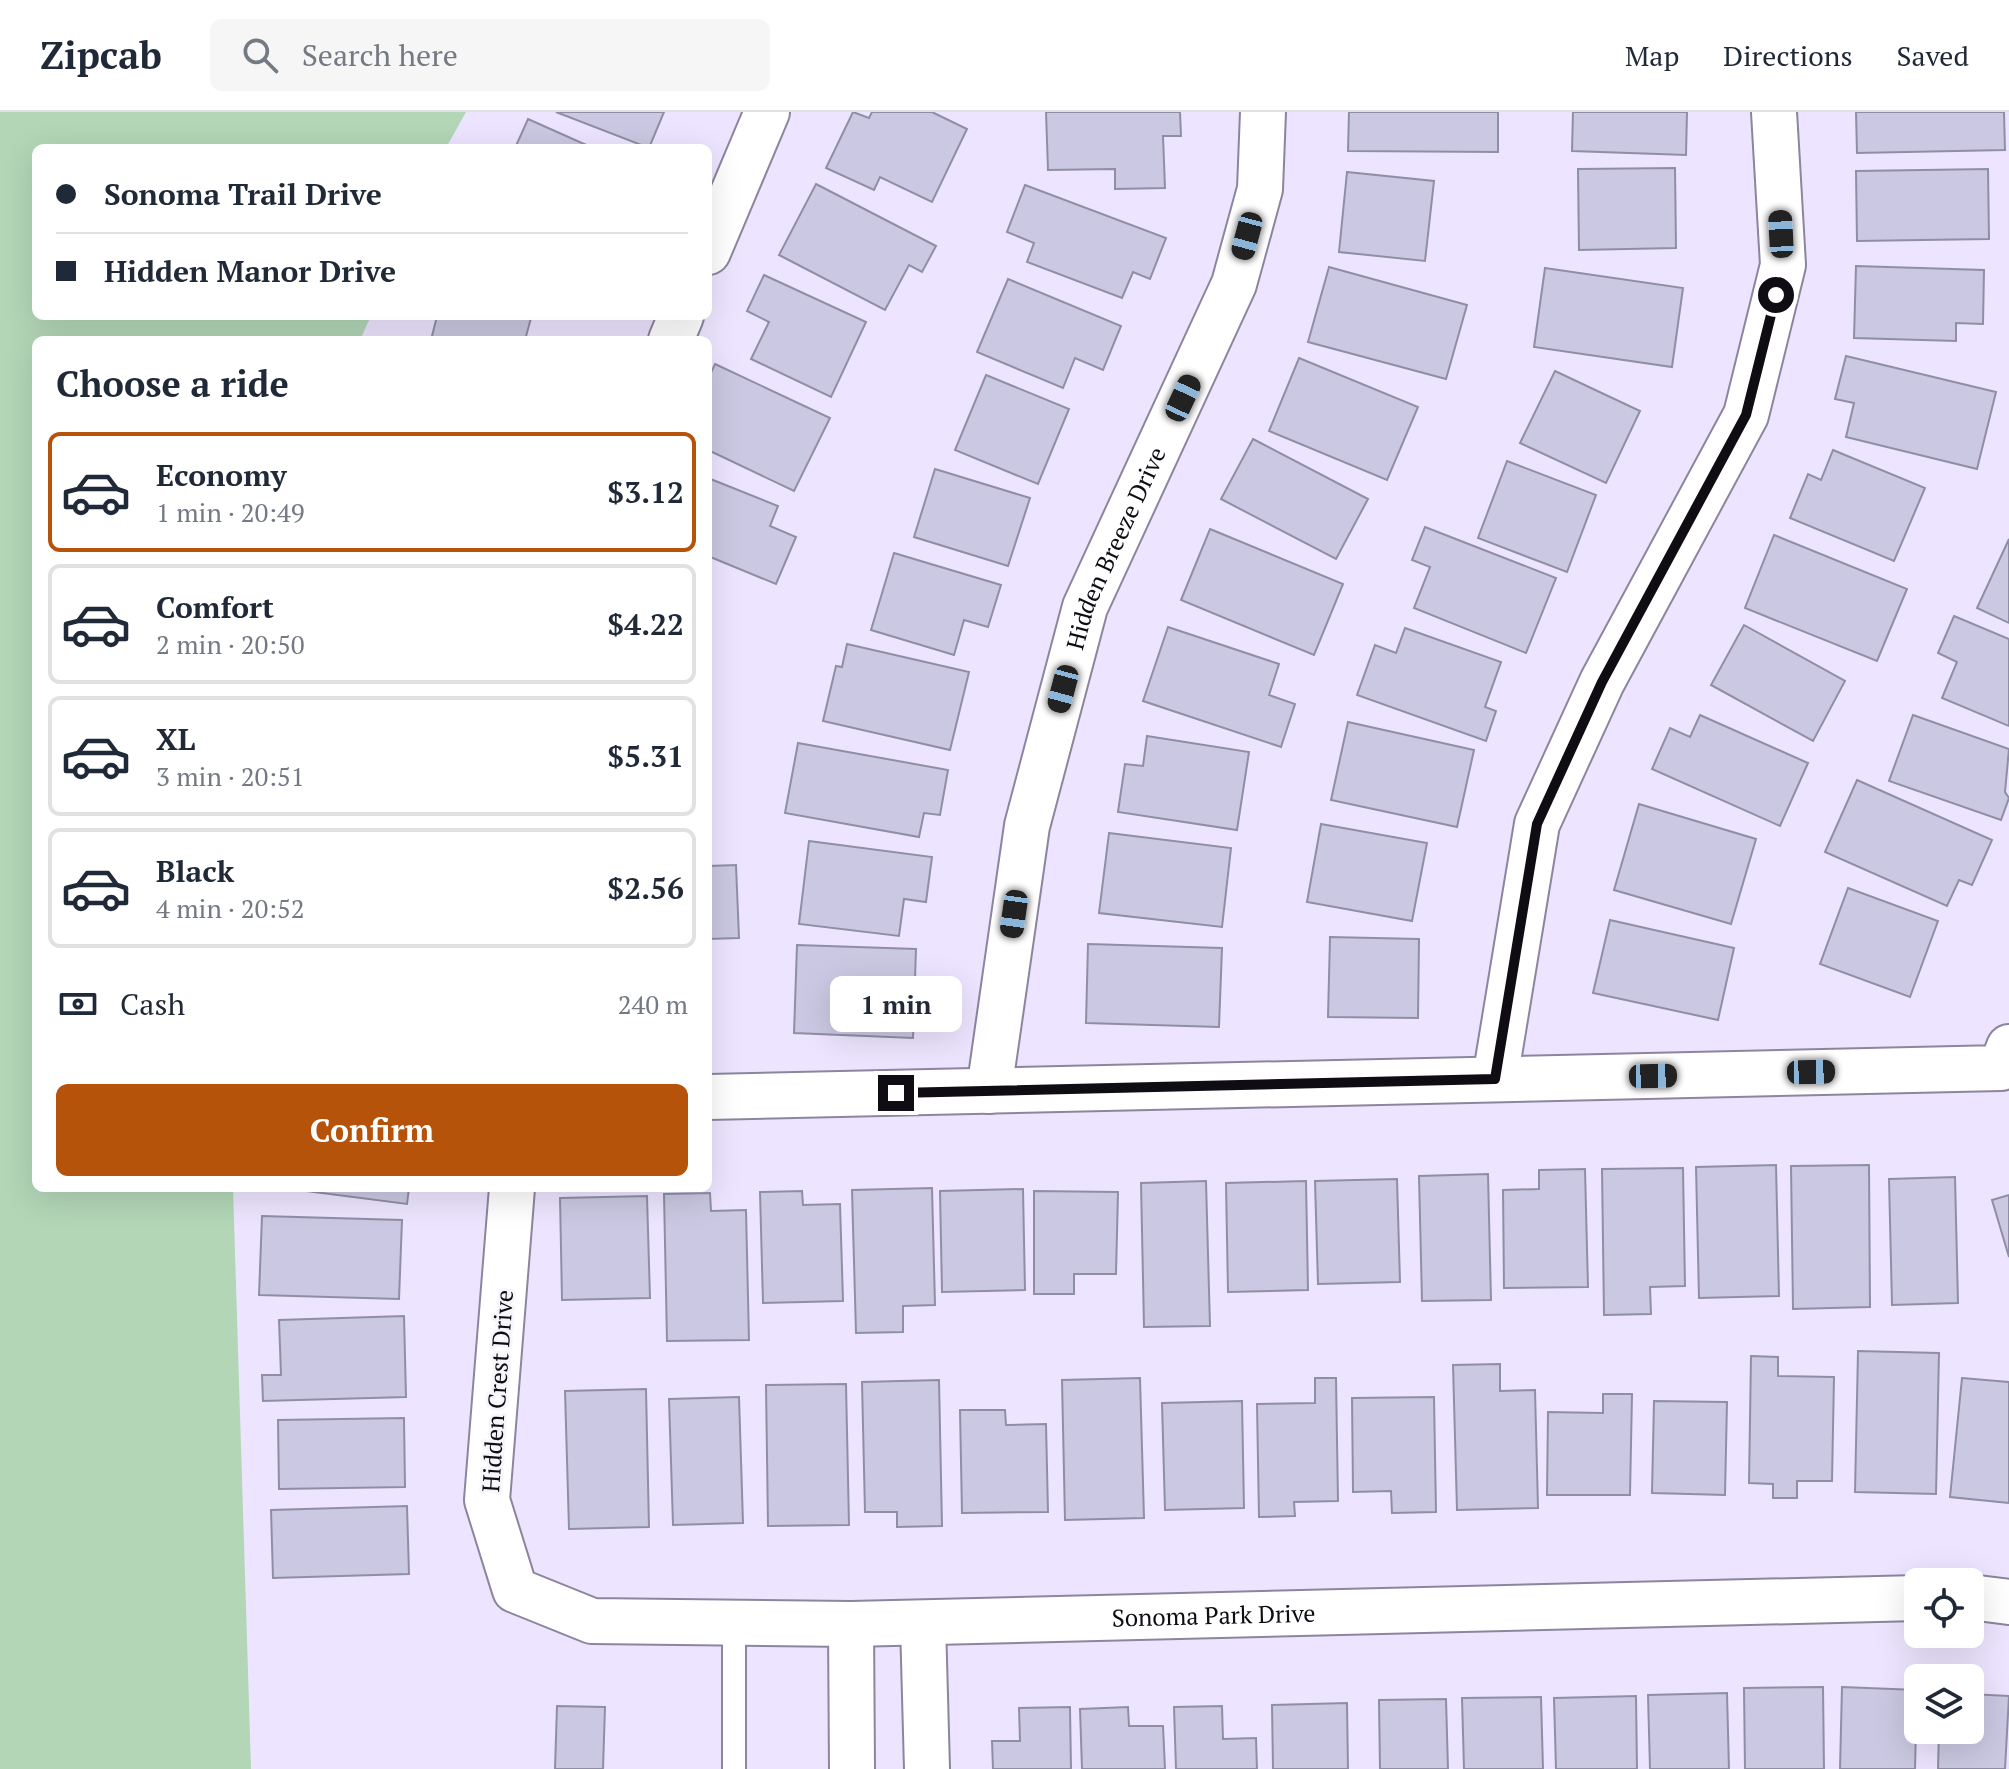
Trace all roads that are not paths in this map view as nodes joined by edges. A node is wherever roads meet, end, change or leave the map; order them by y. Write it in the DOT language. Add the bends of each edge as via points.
graph roads {
  1 [pos="767,112"];
  2 [pos="1263,112"];
  3 [pos="1774,112"];
  4 [pos="712,243"];
  5 [pos="2005,1057"];
  6 [pos="1495,1079"];
  7 [pos="989,1091"];
  8 [pos="712,1097"];
  9 [pos="512,1192"];
  10 [pos="515,1590"];
  11 [pos="1904,1598"];
  12 [pos="1984,1599"];
  13 [pos="2009,1602"];
  14 [pos="734,1623"];
  15 [pos="923,1623"];
  16 [pos="851,1624"];
  17 [pos="734,1769"];
  18 [pos="852,1769"];
  19 [pos="927,1769"];
  1 -- 4 [label="street"];
  2 -- 7 [label="street, Hidden Breeze Drive" via="1260,189 1234,284 1085,607 1027,826"];
  3 -- 6 [label="street" via="1783,265 1746,415 1602,682 1537,824"];
  5 -- 6 [label="street"];
  6 -- 7 [label="street"];
  7 -- 8 [label="street"];
  9 -- 10 [label="street, Hidden Crest Drive" via="487,1500"];
  10 -- 14 [label="street, Sonoma Park Drive" via="592,1621"];
  11 -- 15 [label="street, Sonoma Park Drive"];
  12 -- 13 [label="street"];
  14 -- 16 [label="street, Sonoma Park Drive"];
  14 -- 17 [label="lane"];
  15 -- 16 [label="street, Sonoma Park Drive"];
  15 -- 19 [label="street"];
  16 -- 18 [label="street"];
}
